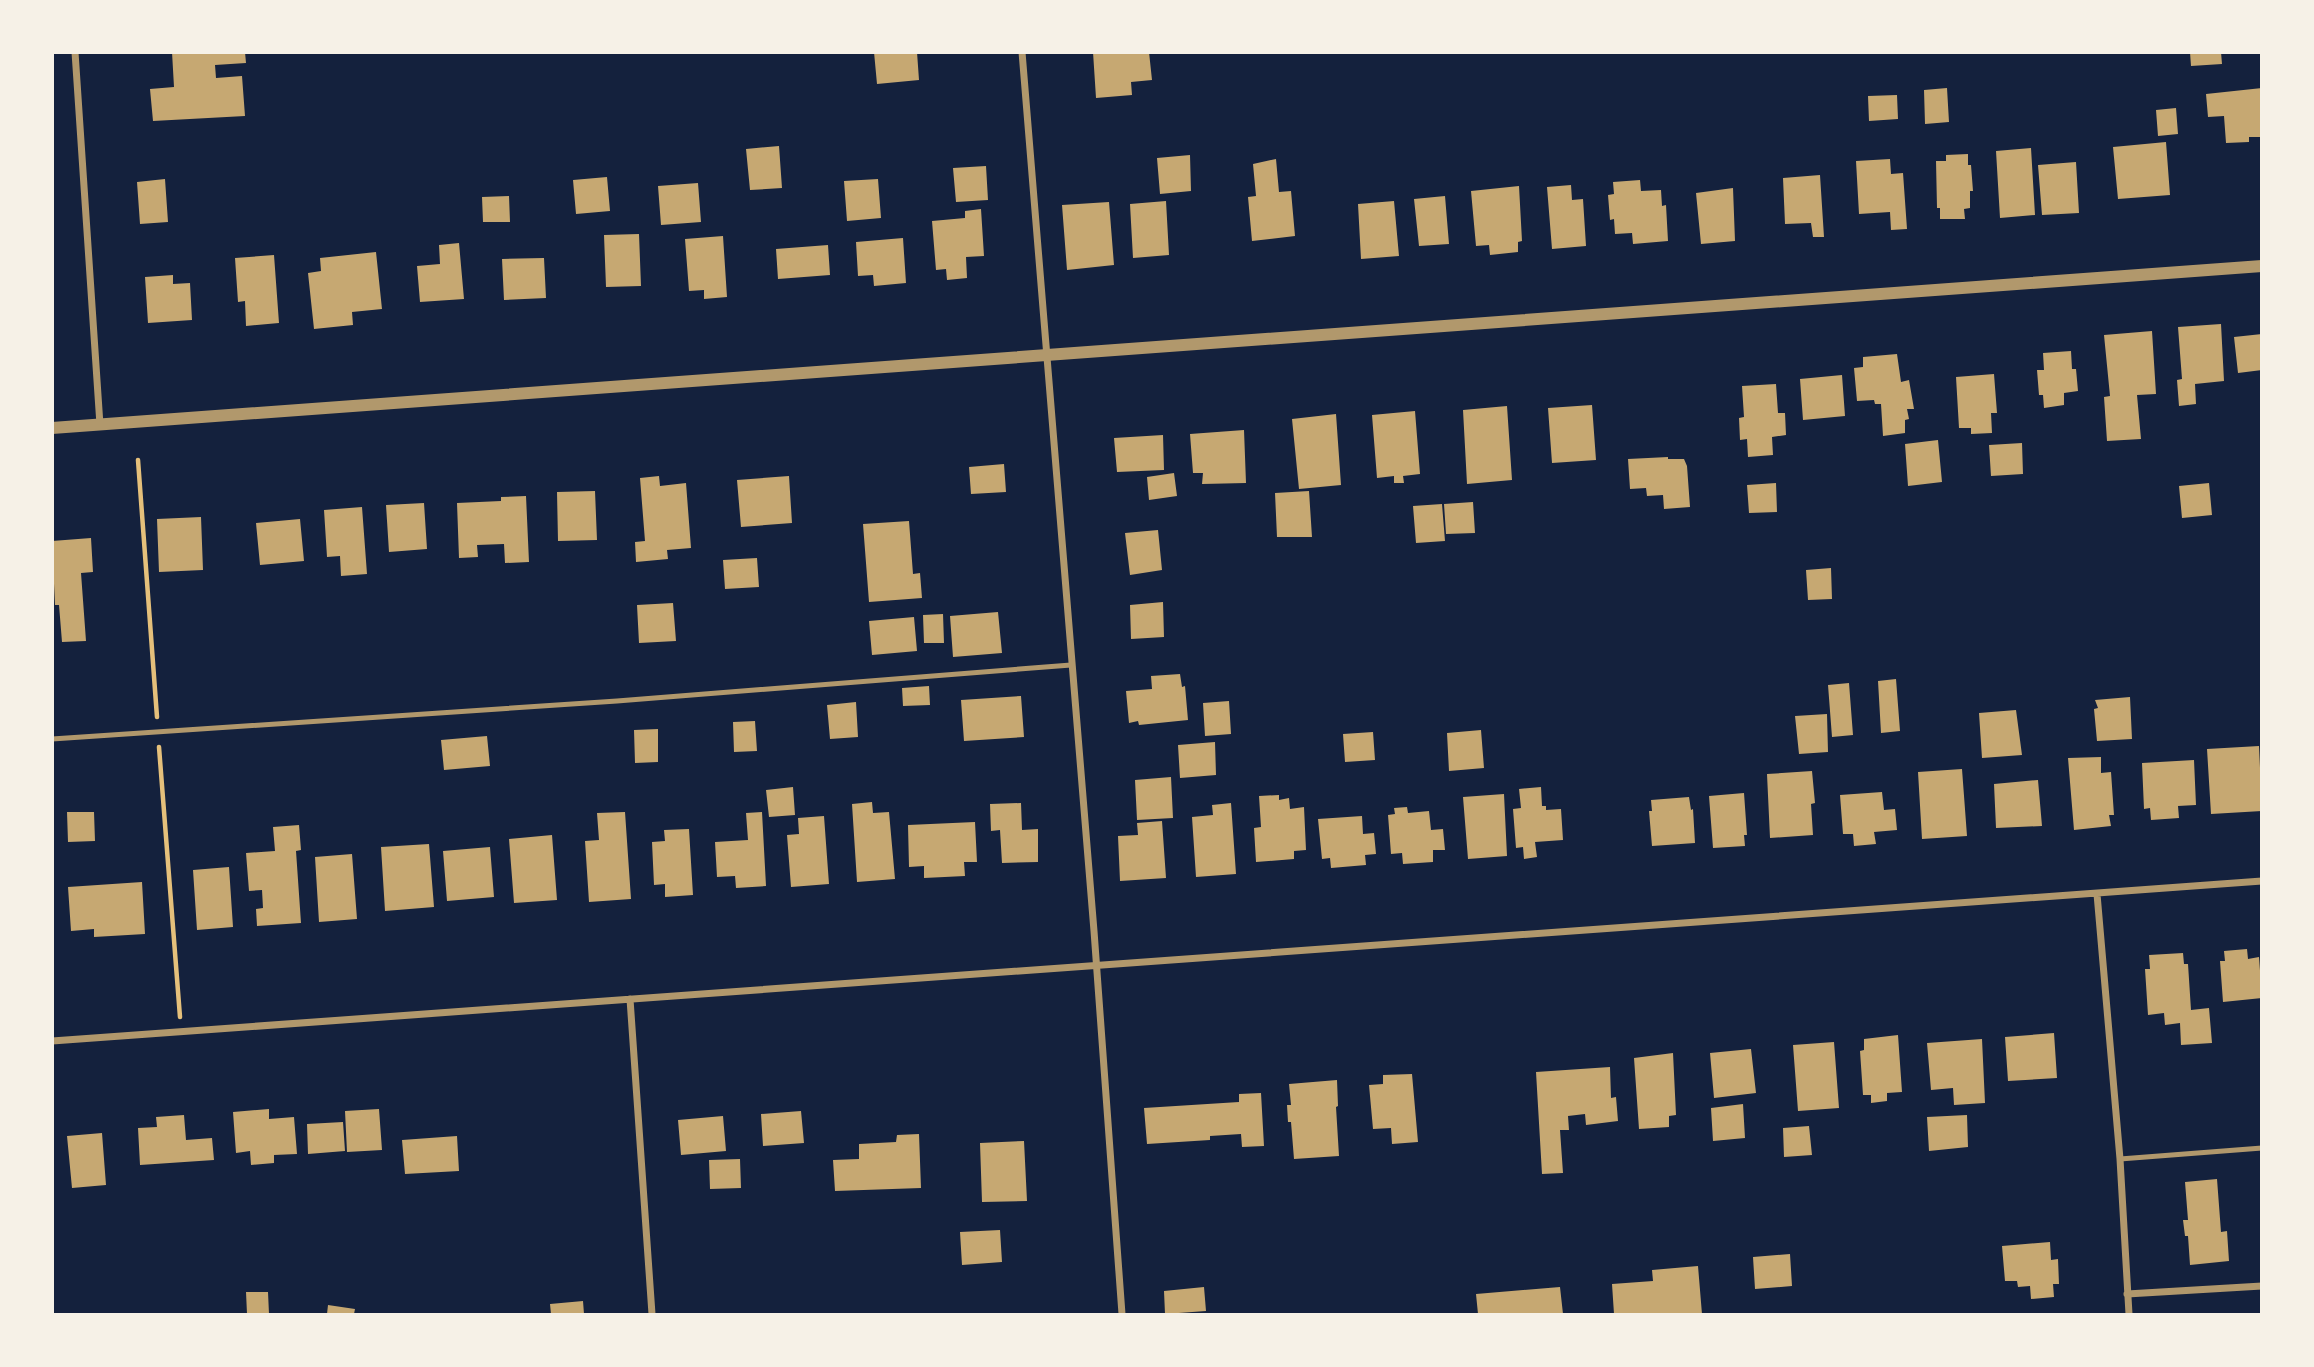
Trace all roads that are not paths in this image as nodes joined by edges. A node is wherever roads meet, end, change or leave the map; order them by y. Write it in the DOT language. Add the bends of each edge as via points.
graph roads {
  1 [pos="75,52"];
  2 [pos="1022,52"];
  3 [pos="2262,266"];
  4 [pos="1048,356"];
  5 [pos="100,425"];
  6 [pos="52,428"];
  7 [pos="1071,665"];
  8 [pos="52,740"];
  9 [pos="2262,881"];
  10 [pos="2097,894"];
  11 [pos="1096,965"];
  12 [pos="630,999"];
  13 [pos="52,1041"];
  14 [pos="2262,1148"];
  15 [pos="2120,1160"];
  16 [pos="2262,1286"];
  17 [pos="2127,1294"];
  18 [pos="652,1314"];
  19 [pos="1122,1314"];
  20 [pos="2129,1314"];
  1 -- 5 [label="street"];
  2 -- 4 [label="street"];
  3 -- 4 [label="street"];
  4 -- 5 [label="street"];
  4 -- 7 [label="street"];
  5 -- 6 [label="street"];
  7 -- 8 [label="lane"];
  7 -- 11 [label="street"];
  9 -- 10 [label="street"];
  10 -- 11 [label="street"];
  10 -- 15 [label="street"];
  11 -- 12 [label="street"];
  11 -- 19 [label="street"];
  12 -- 13 [label="street"];
  12 -- 18 [label="street"];
  14 -- 15 [label="lane"];
  15 -- 17 [label="street"];
  16 -- 17 [label="street"];
  17 -- 20 [label="street"];
}
